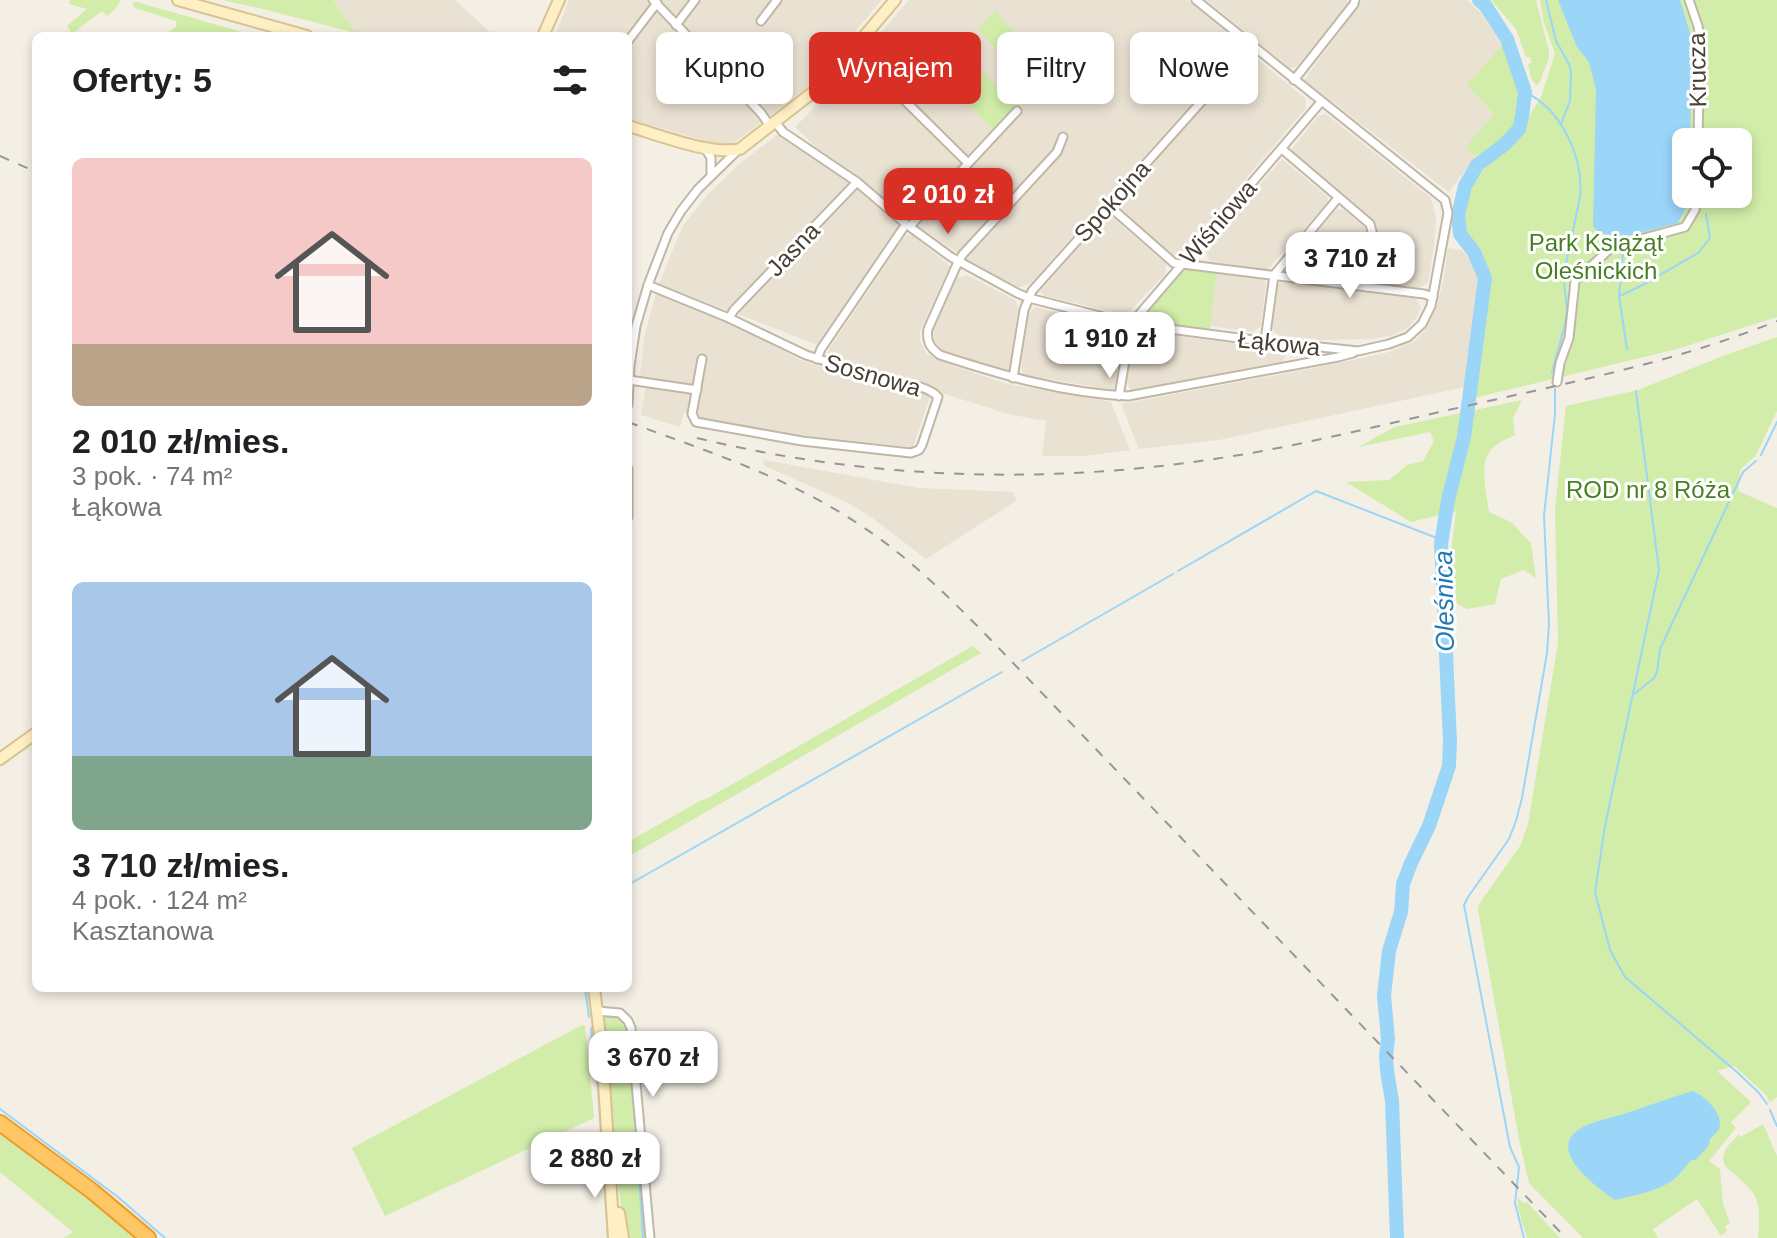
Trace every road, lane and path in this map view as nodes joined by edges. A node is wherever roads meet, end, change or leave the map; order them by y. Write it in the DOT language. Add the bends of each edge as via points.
graph roads {
  1 [pos="178,0"];
  2 [pos="559,0"];
  3 [pos="695,0"];
  4 [pos="777,0"];
  5 [pos="895,0"];
  6 [pos="1196,0"];
  7 [pos="1355,0"];
  8 [pos="1689,0"];
  9 [pos="655,2"];
  10 [pos="761,21"];
  11 [pos="676,25"];
  12 [pos="293,32"];
  13 [pos="545,32"];
  14 [pos="868,32"];
  15 [pos="1236,32"];
  16 [pos="632,35"];
  17 [pos="1258,50"];
  18 [pos="1294,80"];
  19 [pos="809,95"];
  20 [pos="1321,102"];
  21 [pos="908,104"];
  22 [pos="1199,104"];
  23 [pos="1017,111"];
  24 [pos="773,124"];
  25 [pos="632,127"];
  26 [pos="1698,128"];
  27 [pos="1063,137"];
  28 [pos="705,148"];
  29 [pos="740,149"];
  30 [pos="1282,149"];
  31 [pos="968,163"];
  32 [pos="711,176"];
  33 [pos="857,182"];
  34 [pos="1338,198"];
  35 [pos="1108,205"];
  36 [pos="1695,208"];
  37 [pos="908,225"];
  38 [pos="958,262"];
  39 [pos="1182,264"];
  40 [pos="1274,275"];
  41 [pos="648,285"];
  42 [pos="1367,287"];
  43 [pos="1433,297"];
  44 [pos="1029,298"];
  45 [pos="729,318"];
  46 [pos="1131,324"];
  47 [pos="1265,341"];
  48 [pos="1292,345"];
  49 [pos="1358,351"];
  50 [pos="632,357"];
  51 [pos="702,359"];
  52 [pos="817,359"];
  53 [pos="1292,366"];
  54 [pos="1013,378"];
  55 [pos="632,380"];
  56 [pos="1557,382"];
  57 [pos="697,390"];
  58 [pos="1119,396"];
  59 [pos="32,736"];
  60 [pos="0,759"];
  61 [pos="595,992"];
  62 [pos="597,1011"];
  63 [pos="0,1123"];
  64 [pos="610,1160"];
  65 [pos="148,1238"];
  66 [pos="614,1238"];
  67 [pos="623,1238"];
  68 [pos="650,1238"];
  1 -- 12 [label="main road"];
  2 -- 13 [label="main road"];
  3 -- 11 [label="street"];
  4 -- 10 [label="street"];
  5 -- 14 [label="main road"];
  6 -- 15 [label="street"];
  7 -- 18 [label="street"];
  8 -- 26 [label="street, Krucza" via="1700,38"];
  9 -- 11 [label="street, Łąkowa"];
  9 -- 16 [label="street"];
  11 -- 24 [label="street, Łąkowa"];
  17 -- 18 [label="street"];
  18 -- 20 [label="street"];
  19 -- 24 [label="main road"];
  20 -- 30 [label="street, Wiśniowa"];
  20 -- 43 [label="street, Łąkowa" via="1445,200 1448,213"];
  21 -- 31 [label="street"];
  22 -- 35 [label="street, Spokojna"];
  23 -- 31 [label="street"];
  24 -- 29 [label="main road"];
  24 -- 33 [label="street, Łąkowa"];
  25 -- 28 [label="main road"];
  27 -- 38 [label="street" via="1057,152"];
  28 -- 29 [label="main road"];
  28 -- 32 [label="street"];
  29 -- 32 [label="street"];
  30 -- 34 [label="street"];
  30 -- 39 [label="street, Wiśniowa"];
  31 -- 37 [label="street"];
  32 -- 41 [label="street" via="674,221"];
  33 -- 37 [label="street, Łąkowa"];
  33 -- 45 [label="street, Jasna"];
  34 -- 40 [label="street"];
  34 -- 42 [label="street" via="1373,232"];
  35 -- 39 [label="street" via="1174,263"];
  35 -- 44 [label="street, Spokojna"];
  36 -- 56 [label="street" via="1685,227 1612,247 1575,281 1569,338"];
  37 -- 38 [label="street, Łąkowa"];
  37 -- 52 [label="street"];
  38 -- 44 [label="street, Łąkowa"];
  38 -- 54 [label="street" via="928,329 929,344 940,355"];
  39 -- 40 [label="street"];
  39 -- 46 [label="street, Wiśniowa"];
  40 -- 42 [label="street"];
  40 -- 47 [label="street"];
  41 -- 45 [label="street, Sosnowa"];
  41 -- 50 [label="street"];
  42 -- 43 [label="street"];
  43 -- 49 [label="street, Łąkowa" via="1422,324 1408,337"];
  44 -- 46 [label="street, Łąkowa"];
  44 -- 54 [label="street, Spokojna"];
  45 -- 52 [label="street, Sosnowa"];
  46 -- 47 [label="street, Łąkowa"];
  46 -- 58 [label="street"];
  47 -- 48 [label="street, Łąkowa"];
  48 -- 49 [label="street, Łąkowa"];
  48 -- 53 [label="street"];
  49 -- 53 [label="street"];
  51 -- 57 [label="street, Sosnowa"];
  52 -- 57 [label="street, Sosnowa" via="936,394 919,450 802,441 700,423 692,414"];
  53 -- 58 [label="street"];
  54 -- 58 [label="street"];
  55 -- 57 [label="street"];
  59 -- 60 [label="main road"];
  61 -- 62 [label="main road"];
  62 -- 64 [label="main road"];
  62 -- 68 [label="street" via="620,1013 631,1028"];
  63 -- 65 [label="highway"];
  64 -- 66 [label="main road"];
  64 -- 67 [label="main road"];
}
